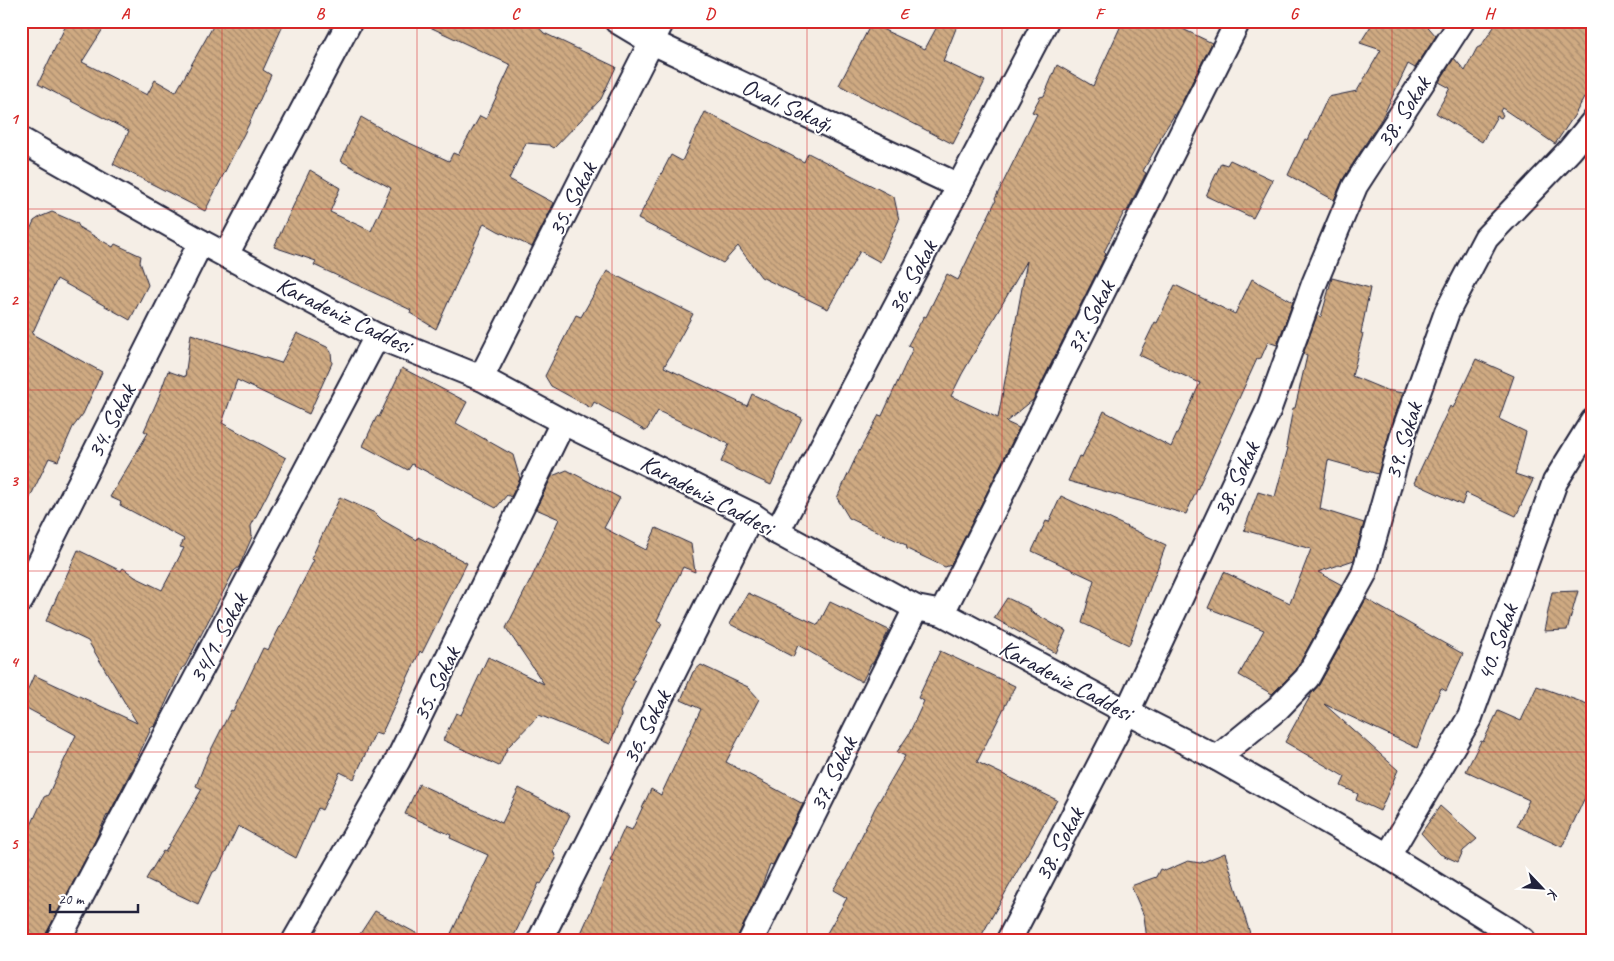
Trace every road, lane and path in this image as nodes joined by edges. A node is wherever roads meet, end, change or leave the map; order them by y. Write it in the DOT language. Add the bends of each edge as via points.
graph roads {
  1 [pos="350,21"];
  2 [pos="617,21"];
  3 [pos="1046,21"];
  4 [pos="1238,21"];
  5 [pos="1462,21"];
  6 [pos="657,31"];
  7 [pos="1593,122"];
  8 [pos="21,140"];
  9 [pos="959,186"];
  10 [pos="201,242"];
  11 [pos="226,255"];
  12 [pos="377,336"];
  13 [pos="481,378"];
  14 [pos="1593,421"];
  15 [pos="563,422"];
  16 [pos="752,515"];
  17 [pos="777,532"];
  18 [pos="21,600"];
  19 [pos="916,608"];
  20 [pos="942,613"];
  21 [pos="1127,712"];
  22 [pos="1217,758"];
  23 [pos="1388,856"];
  24 [pos="58,940"];
  25 [pos="295,940"];
  26 [pos="540,940"];
  27 [pos="751,940"];
  28 [pos="1009,940"];
  29 [pos="1522,940"];
  1 -- 11 [label="street"];
  2 -- 6 [label="street, Ovalı Sokağı"];
  3 -- 9 [label="street, 36. Sokak"];
  4 -- 20 [label="street, 37. Sokak"];
  5 -- 21 [label="street, 38. Sokak" via="1355,186 1314,284 1268,411"];
  6 -- 9 [label="street, Ovalı Sokağı"];
  6 -- 13 [label="street, 35. Sokak"];
  7 -- 22 [label="street, 39. Sokak" via="1486,238 1447,312 1404,431 1364,574 1307,678 1278,708"];
  8 -- 10 [label="street, Karadeniz Caddesi"];
  9 -- 17 [label="street, 36. Sokak"];
  10 -- 11 [label="street, Karadeniz Caddesi"];
  10 -- 18 [label="street, 34. Sokak"];
  11 -- 12 [label="street, Karadeniz Caddesi"];
  12 -- 13 [label="street, Karadeniz Caddesi"];
  12 -- 24 [label="street, 34/1. Sokak"];
  13 -- 15 [label="street, Karadeniz Caddesi"];
  14 -- 23 [label="street, 40. Sokak" via="1555,482 1470,718"];
  15 -- 16 [label="street, Karadeniz Caddesi"];
  15 -- 25 [label="street, 35. Sokak" via="398,760"];
  16 -- 17 [label="street, Karadeniz Caddesi"];
  16 -- 26 [label="street, 36. Sokak"];
  17 -- 19 [label="street, Karadeniz Caddesi"];
  19 -- 20 [label="street, Karadeniz Caddesi"];
  19 -- 27 [label="street, 37. Sokak"];
  20 -- 21 [label="street, Karadeniz Caddesi"];
  21 -- 22 [label="street, Karadeniz Caddesi"];
  21 -- 28 [label="street, 38. Sokak"];
  22 -- 23 [label="street, Karadeniz Caddesi"];
  23 -- 29 [label="street, Karadeniz Caddesi"];
}
